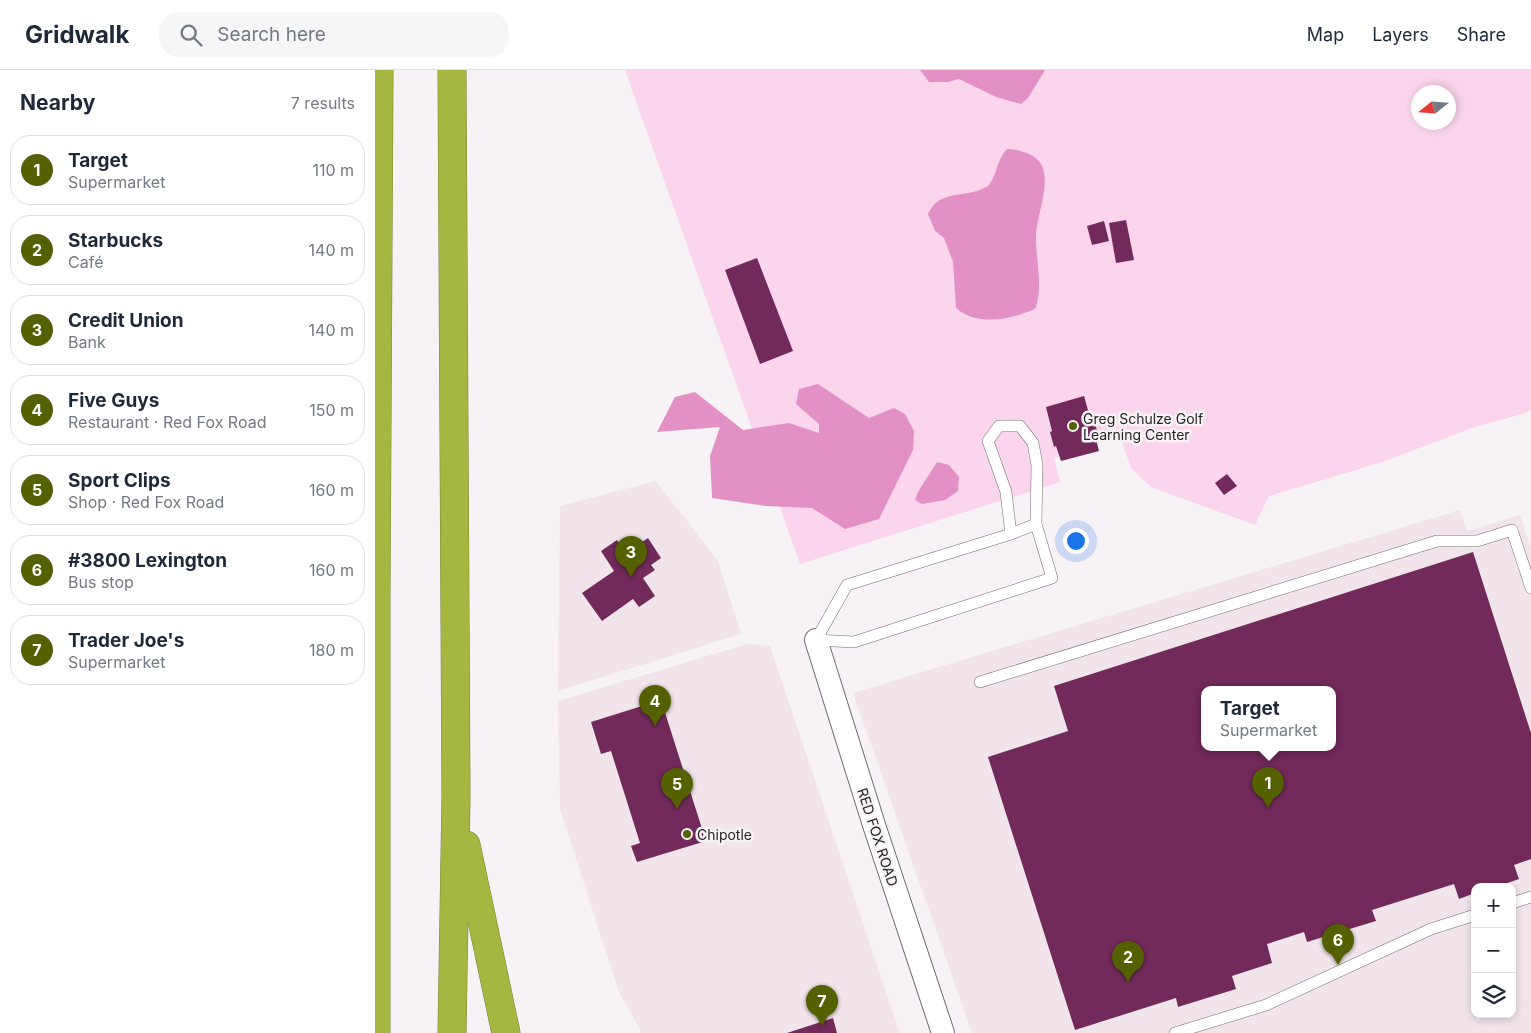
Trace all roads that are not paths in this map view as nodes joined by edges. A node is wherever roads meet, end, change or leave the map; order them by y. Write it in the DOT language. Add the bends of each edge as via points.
graph roads {
  1 [pos="379,70"];
  2 [pos="452,70"];
  3 [pos="1036,524"];
  4 [pos="1011,534"];
  5 [pos="1531,588"];
  6 [pos="375,598"];
  7 [pos="816,640"];
  8 [pos="980,682"];
  9 [pos="456,797"];
  10 [pos="1531,897"];
  11 [pos="1516,902"];
  12 [pos="1471,916"];
  13 [pos="376,1033"];
  14 [pos="452,1033"];
  15 [pos="506,1033"];
  16 [pos="943,1033"];
  17 [pos="1175,1033"];
  1 -- 6 [label="highway"];
  2 -- 9 [label="highway"];
  3 -- 4 [label="lane"];
  3 -- 4 [label="lane" via="1037,465 1033,443 1020,426 999,426 987,441 1006,492"];
  3 -- 7 [label="lane" via="1052,578 854,642"];
  4 -- 7 [label="lane" via="847,585"];
  5 -- 8 [label="lane" via="1512,530 1477,542 1437,541"];
  6 -- 13 [label="highway"];
  7 -- 16 [label="street, RED FOX ROAD"];
  9 -- 14 [label="highway"];
  9 -- 15 [label="highway"];
  10 -- 11 [label="lane"];
  12 -- 17 [label="lane" via="1431,929 1266,1005"];
}
